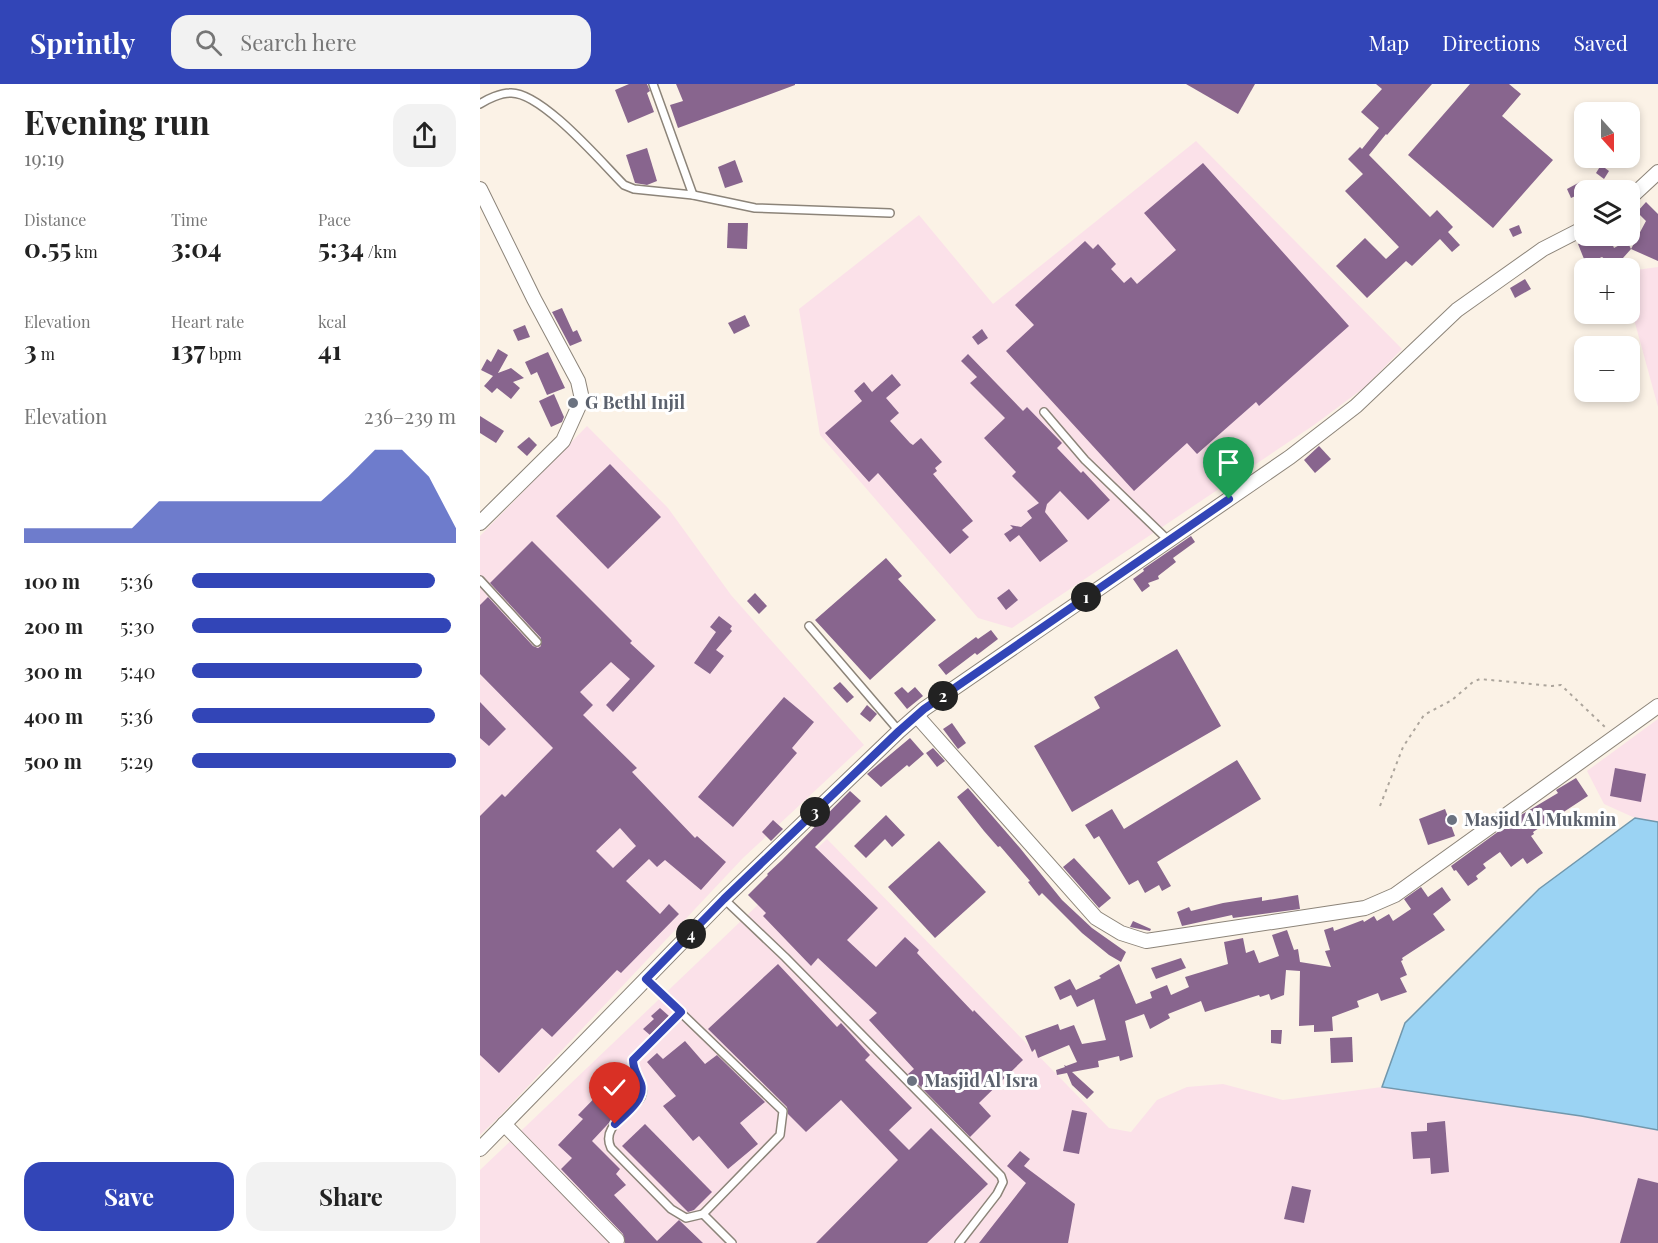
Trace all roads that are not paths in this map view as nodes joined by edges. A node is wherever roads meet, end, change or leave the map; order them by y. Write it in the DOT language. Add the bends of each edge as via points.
graph roads {
  1 [pos="653,84"];
  2 [pos="480,104"];
  3 [pos="1658,172"];
  4 [pos="480,189"];
  5 [pos="1640,189"];
  6 [pos="693,195"];
  7 [pos="890,213"];
  8 [pos="1574,233"];
  9 [pos="1044,412"];
  10 [pos="480,523"];
  11 [pos="1168,540"];
  12 [pos="480,580"];
  13 [pos="809,626"];
  14 [pos="537,642"];
  15 [pos="1658,706"];
  16 [pos="917,716"];
  17 [pos="899,731"];
  18 [pos="724,899"];
  19 [pos="646,979"];
  20 [pos="681,1012"];
  21 [pos="504,1124"];
  22 [pos="480,1149"];
  23 [pos="703,1215"];
  24 [pos="617,1240"];
  25 [pos="732,1243"];
  26 [pos="959,1243"];
  1 -- 6 [label="lane"];
  2 -- 6 [label="lane" via="511,93 528,97 549,110 624,185"];
  3 -- 5 [label="street"];
  4 -- 10 [label="street" via="578,381 582,399 563,441"];
  6 -- 7 [label="lane" via="755,208"];
  8 -- 11 [label="street" via="1543,249 1457,310 1356,406 1290,457"];
  9 -- 11 [label="lane" via="1085,460"];
  11 -- 16 [label="street"];
  12 -- 14 [label="lane"];
  13 -- 17 [label="lane"];
  15 -- 16 [label="street" via="1395,895 1365,908 1146,942 1096,918"];
  16 -- 17 [label="street"];
  17 -- 18 [label="street"];
  18 -- 19 [label="street"];
  18 -- 26 [label="lane" via="1001,1176 1003,1182 997,1194"];
  19 -- 20 [label="lane"];
  19 -- 21 [label="street"];
  20 -- 23 [label="lane" via="783,1111 780,1135"];
  20 -- 23 [label="lane" via="633,1060 642,1087 641,1097 608,1133 608,1141 671,1209 686,1218"];
  21 -- 22 [label="street"];
  21 -- 24 [label="street"];
  23 -- 25 [label="lane"];
}
